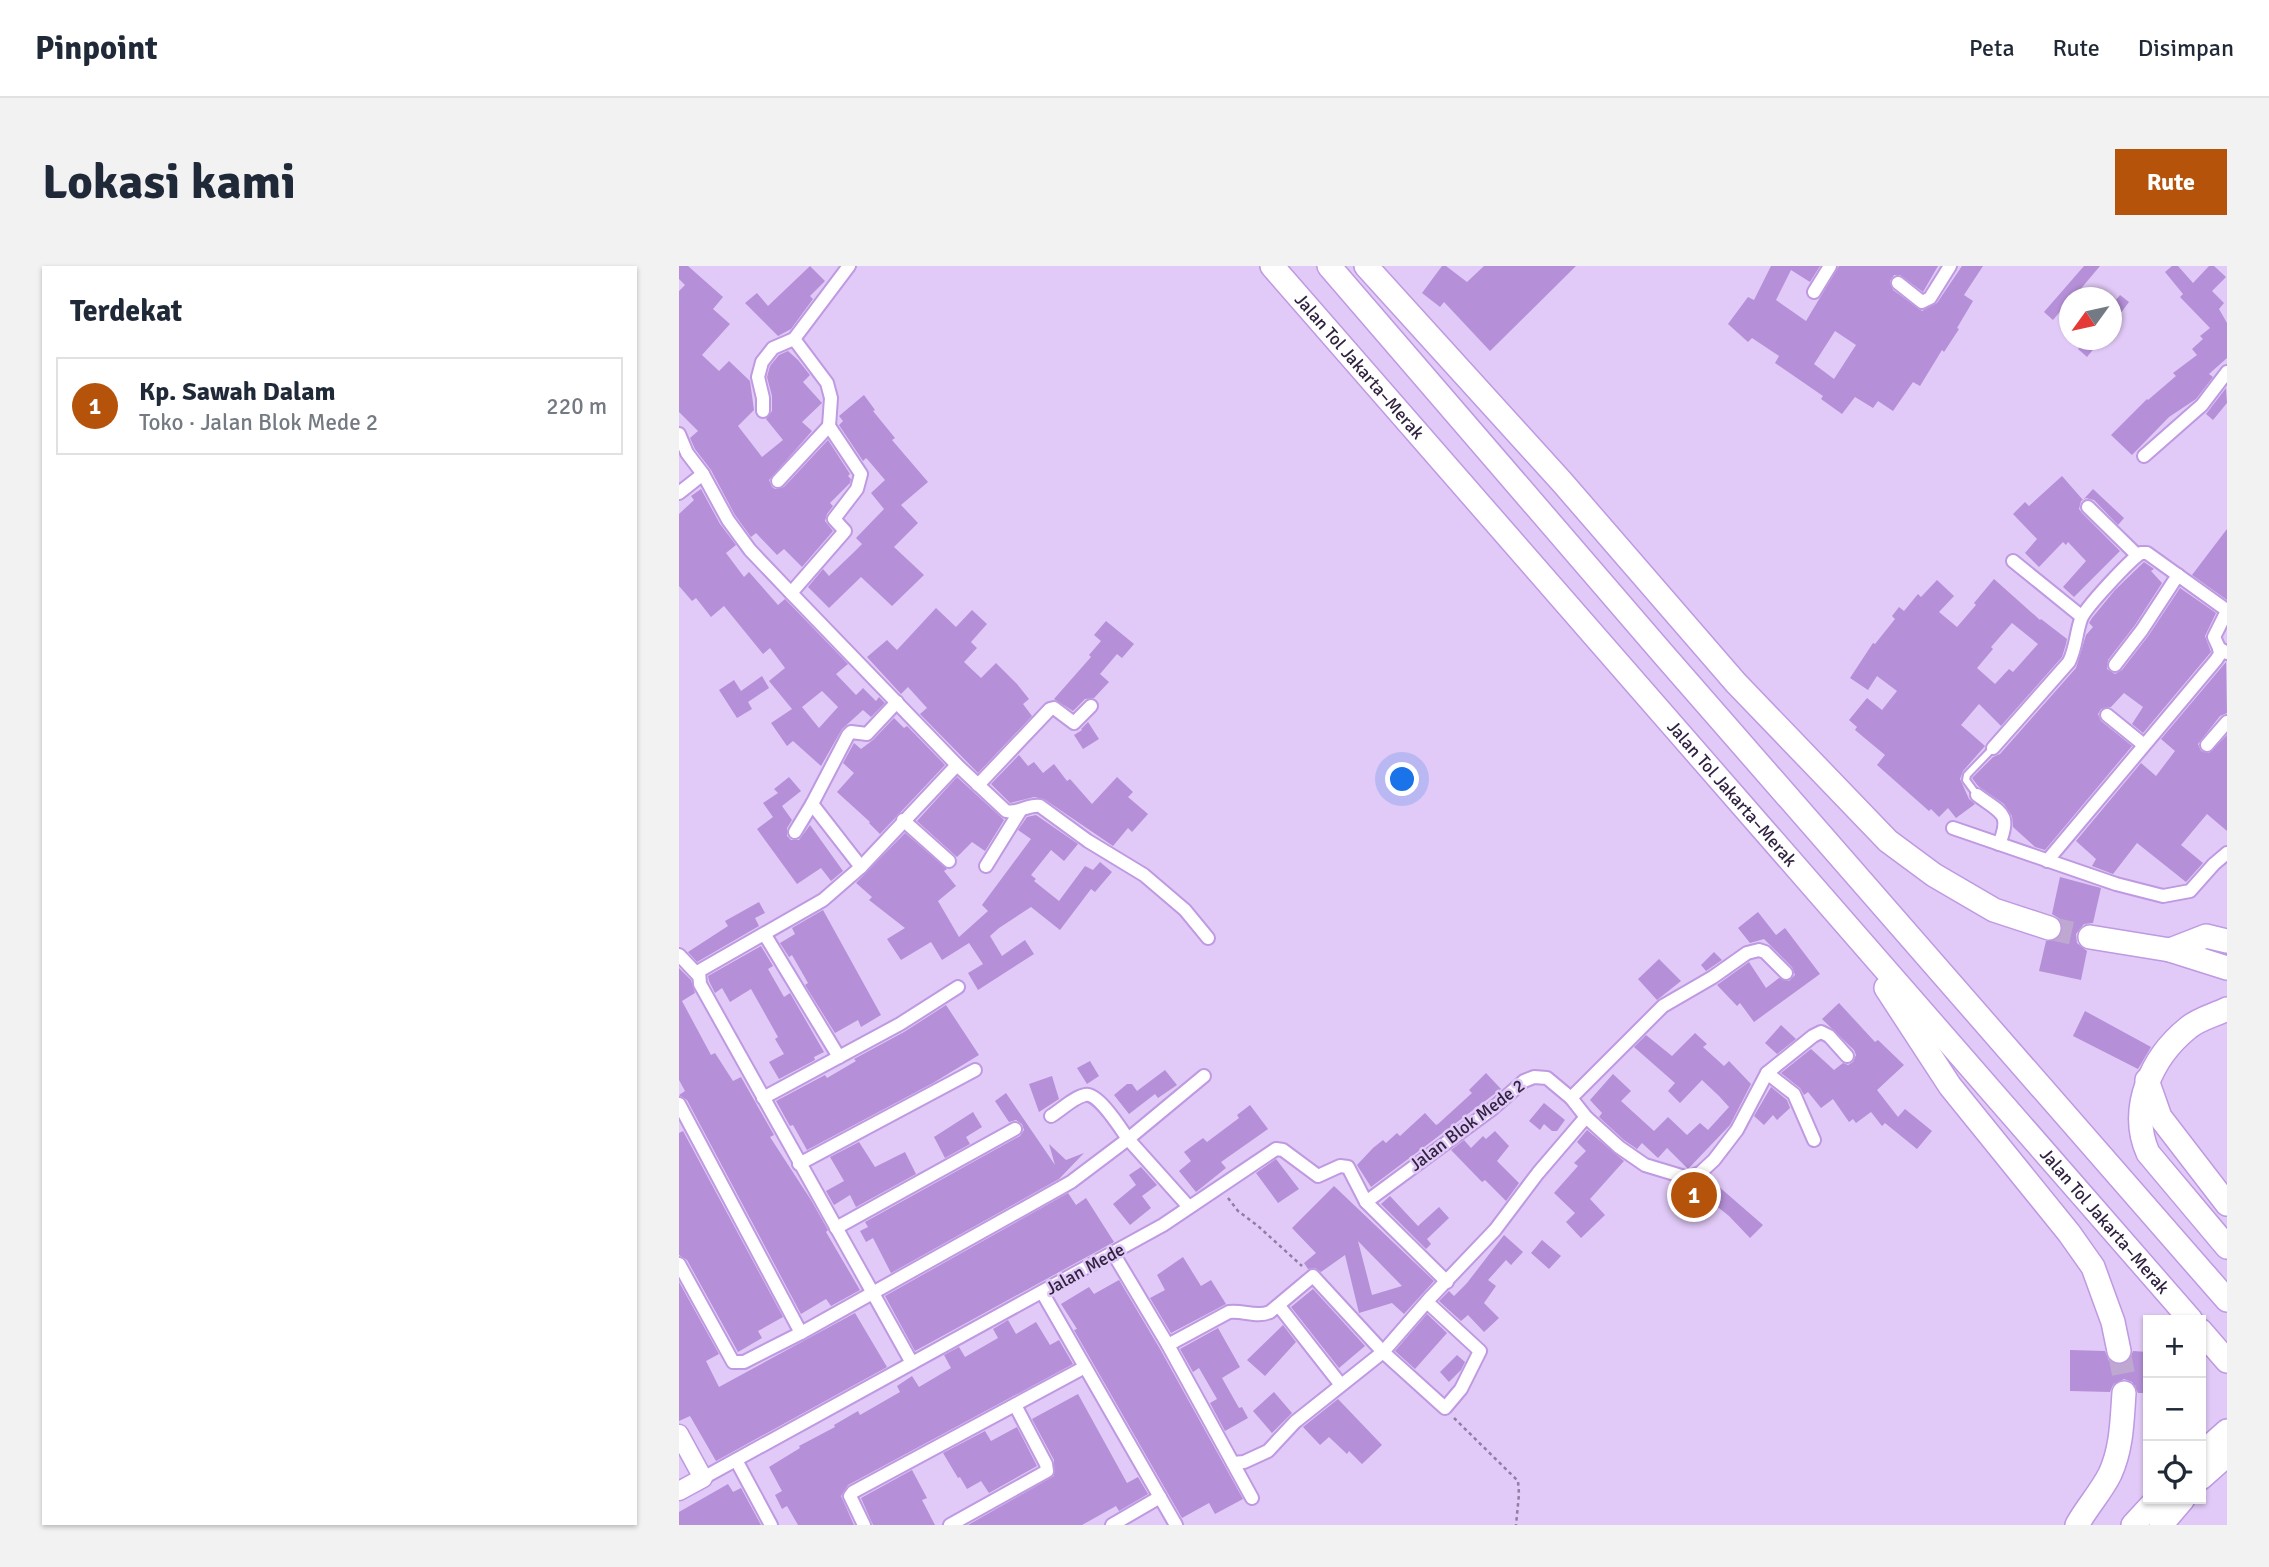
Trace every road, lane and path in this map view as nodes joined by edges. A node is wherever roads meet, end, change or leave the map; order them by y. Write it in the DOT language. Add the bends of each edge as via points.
graph roads {
  1 [pos="849,266"];
  2 [pos="1272,266"];
  3 [pos="1329,266"];
  4 [pos="1366,266"];
  5 [pos="1830,266"];
  6 [pos="1950,266"];
  7 [pos="1898,283"];
  8 [pos="1814,292"];
  9 [pos="794,339"];
  10 [pos="2227,372"];
  11 [pos="763,411"];
  12 [pos="829,426"];
  13 [pos="679,434"];
  14 [pos="2144,456"];
  15 [pos="703,474"];
  16 [pos="778,481"];
  17 [pos="679,493"];
  18 [pos="2088,507"];
  19 [pos="2137,555"];
  20 [pos="2013,561"];
  21 [pos="2178,575"];
  22 [pos="791,593"];
  23 [pos="2081,617"];
  24 [pos="2223,651"];
  25 [pos="2115,665"];
  26 [pos="897,702"];
  27 [pos="1091,706"];
  28 [pos="2107,715"];
  29 [pos="2227,722"];
  30 [pos="2207,745"];
  31 [pos="2144,746"];
  32 [pos="1993,748"];
  33 [pos="957,765"];
  34 [pos="978,785"];
  35 [pos="1977,795"];
  36 [pos="812,804"];
  37 [pos="1020,811"];
  38 [pos="904,820"];
  39 [pos="1953,828"];
  40 [pos="795,832"];
  41 [pos="1999,844"];
  42 [pos="2227,853"];
  43 [pos="949,861"];
  44 [pos="2047,861"];
  45 [pos="986,866"];
  46 [pos="861,867"];
  47 [pos="2049,928"];
  48 [pos="1849,929"];
  49 [pos="765,935"];
  50 [pos="2090,937"];
  51 [pos="1208,938"];
  52 [pos="2227,941"];
  53 [pos="2170,950"];
  54 [pos="679,955"];
  55 [pos="2227,968"];
  56 [pos="1786,973"];
  57 [pos="698,975"];
  58 [pos="958,987"];
  59 [pos="2227,1009"];
  60 [pos="1847,1056"];
  61 [pos="839,1057"];
  62 [pos="975,1070"];
  63 [pos="1767,1073"];
  64 [pos="1204,1076"];
  65 [pos="2147,1080"];
  66 [pos="763,1098"];
  67 [pos="1571,1098"];
  68 [pos="679,1104"];
  69 [pos="1051,1116"];
  70 [pos="1586,1117"];
  71 [pos="1015,1129"];
  72 [pos="1128,1139"];
  73 [pos="1814,1140"];
  74 [pos="799,1164"];
  75 [pos="1219,1187"];
  76 [pos="1366,1202"];
  77 [pos="2227,1204"];
  78 [pos="1189,1207"];
  79 [pos="836,1228"];
  80 [pos="2227,1247"];
  81 [pos="1113,1253"];
  82 [pos="679,1264"];
  83 [pos="1313,1276"];
  84 [pos="1447,1282"];
  85 [pos="1041,1292"];
  86 [pos="873,1293"];
  87 [pos="2227,1300"];
  88 [pos="1427,1302"];
  89 [pos="1279,1306"];
  90 [pos="2187,1315"];
  91 [pos="801,1333"];
  92 [pos="2206,1337"];
  93 [pos="1168,1345"];
  94 [pos="2119,1351"];
  95 [pos="1383,1352"];
  96 [pos="2227,1361"];
  97 [pos="912,1363"];
  98 [pos="1085,1367"];
  99 [pos="1341,1385"];
  100 [pos="2124,1393"];
  101 [pos="1015,1405"];
  102 [pos="1445,1408"];
  103 [pos="2227,1431"];
  104 [pos="679,1434"];
  105 [pos="2206,1450"];
  106 [pos="2227,1455"];
  107 [pos="736,1460"];
  108 [pos="1233,1463"];
  109 [pos="2206,1474"];
  110 [pos="703,1478"];
  111 [pos="679,1491"];
  112 [pos="1160,1497"];
  113 [pos="1252,1498"];
  114 [pos="2152,1504"];
  115 [pos="2179,1504"];
  116 [pos="771,1525"];
  117 [pos="864,1525"];
  118 [pos="950,1525"];
  119 [pos="1112,1525"];
  120 [pos="1176,1525"];
  121 [pos="1516,1525"];
  122 [pos="2077,1525"];
  123 [pos="2133,1525"];
  124 [pos="2161,1525"];
  1 -- 9 [label="street"];
  2 -- 48 [label="highway, Jalan Tol Jakarta–Merak"];
  3 -- 87 [label="highway"];
  4 -- 47 [label="highway" via="1735,683 1888,841 1994,911"];
  5 -- 8 [label="street"];
  6 -- 7 [label="street" via="1925,302"];
  9 -- 11 [label="street" via="773,348 759,369"];
  9 -- 12 [label="street" via="827,383"];
  10 -- 14 [label="street" via="2202,405"];
  12 -- 16 [label="street"];
  12 -- 22 [label="street" via="861,474 834,519 845,531"];
  13 -- 15 [label="street"];
  15 -- 17 [label="street"];
  15 -- 22 [label="street" via="750,550"];
  18 -- 19 [label="street"];
  19 -- 21 [label="street" via="2147,553"];
  19 -- 23 [label="street"];
  20 -- 23 [label="street"];
  21 -- 24 [label="street" via="2225,609 2214,635"];
  21 -- 25 [label="street"];
  22 -- 26 [label="street"];
  23 -- 32 [label="street" via="2069,662"];
  24 -- 31 [label="street"];
  26 -- 33 [label="street"];
  26 -- 36 [label="street" via="865,735 848,735"];
  27 -- 34 [label="street" via="1074,723 1050,709"];
  28 -- 31 [label="street"];
  29 -- 30 [label="street"];
  31 -- 44 [label="street"];
  32 -- 35 [label="lane" via="1967,775"];
  33 -- 34 [label="street"];
  33 -- 38 [label="street"];
  34 -- 37 [label="street" via="1006,811"];
  35 -- 41 [label="street" via="2004,817 2006,826"];
  36 -- 40 [label="street"];
  36 -- 46 [label="street"];
  37 -- 45 [label="street"];
  37 -- 51 [label="street" via="1040,806 1144,875 1185,910"];
  38 -- 43 [label="street"];
  38 -- 46 [label="street"];
  39 -- 41 [label="street"];
  41 -- 44 [label="street"];
  42 -- 44 [label="street" via="2190,891 2163,896"];
  46 -- 49 [label="street" via="823,900"];
  48 -- 90 [label="highway, Jalan Tol Jakarta–Merak"];
  48 -- 94 [label="highway" via="1950,1086 2093,1267"];
  49 -- 57 [label="street"];
  49 -- 61 [label="street"];
  50 -- 53 [label="highway"];
  52 -- 53 [label="highway" via="2206,936"];
  53 -- 55 [label="highway"];
  54 -- 57 [label="street"];
  56 -- 67 [label="street" via="1765,952 1747,953 1663,1006"];
  57 -- 66 [label="street"];
  58 -- 61 [label="street"];
  59 -- 65 [label="highway" via="2189,1026 2160,1057"];
  60 -- 63 [label="street" via="1821,1032"];
  61 -- 66 [label="street"];
  62 -- 74 [label="street"];
  63 -- 70 [label="street, Jalan Blok Mede 2" via="1737,1130 1714,1160 1688,1178 1645,1165"];
  63 -- 73 [label="street" via="1794,1094"];
  64 -- 72 [label="street"];
  65 -- 77 [label="highway" via="2160,1117"];
  65 -- 80 [label="highway" via="2141,1106 2142,1141"];
  66 -- 74 [label="street"];
  67 -- 70 [label="street, Jalan Blok Mede 2"];
  67 -- 76 [label="street, Jalan Blok Mede 2" via="1547,1078 1534,1076 1524,1081"];
  68 -- 91 [label="street"];
  69 -- 72 [label="street" via="1091,1095"];
  70 -- 84 [label="street"];
  71 -- 79 [label="street"];
  72 -- 78 [label="street"];
  72 -- 86 [label="street" via="1071,1182"];
  74 -- 79 [label="street"];
  75 -- 76 [label="street, Jalan Mede" via="1276,1149 1318,1176 1348,1167"];
  75 -- 78 [label="street, Jalan Mede"];
  75 -- 83 [label="path" via="1238,1211"];
  76 -- 84 [label="street, Jalan Mede"];
  78 -- 81 [label="street, Jalan Mede"];
  79 -- 86 [label="street"];
  81 -- 85 [label="street, Jalan Mede"];
  81 -- 93 [label="street"];
  82 -- 91 [label="street" via="733,1362 744,1362"];
  83 -- 89 [label="street"];
  83 -- 95 [label="street"];
  84 -- 88 [label="street"];
  85 -- 97 [label="street, Jalan Mede"];
  85 -- 98 [label="street"];
  86 -- 91 [label="street"];
  86 -- 97 [label="street"];
  88 -- 95 [label="street"];
  88 -- 102 [label="street" via="1480,1351 1461,1389"];
  89 -- 93 [label="street" via="1263,1315 1229,1312"];
  89 -- 99 [label="street"];
  92 -- 96 [label="highway"];
  93 -- 108 [label="street"];
  95 -- 99 [label="street"];
  95 -- 102 [label="street"];
  97 -- 107 [label="street, Jalan Mede"];
  98 -- 101 [label="street"];
  98 -- 112 [label="street"];
  99 -- 108 [label="street" via="1268,1451"];
  100 -- 122 [label="highway" via="2117,1454"];
  101 -- 117 [label="street" via="853,1492 850,1496"];
  101 -- 118 [label="street" via="1047,1471"];
  102 -- 121 [label="path" via="1518,1481"];
  103 -- 105 [label="highway"];
  104 -- 110 [label="street"];
  106 -- 109 [label="highway"];
  107 -- 110 [label="street, Jalan Mede"];
  107 -- 116 [label="street"];
  108 -- 113 [label="street"];
  110 -- 111 [label="street, Jalan Mede"];
  112 -- 119 [label="street"];
  112 -- 120 [label="street"];
  114 -- 123 [label="highway"];
  115 -- 124 [label="highway"];
}
